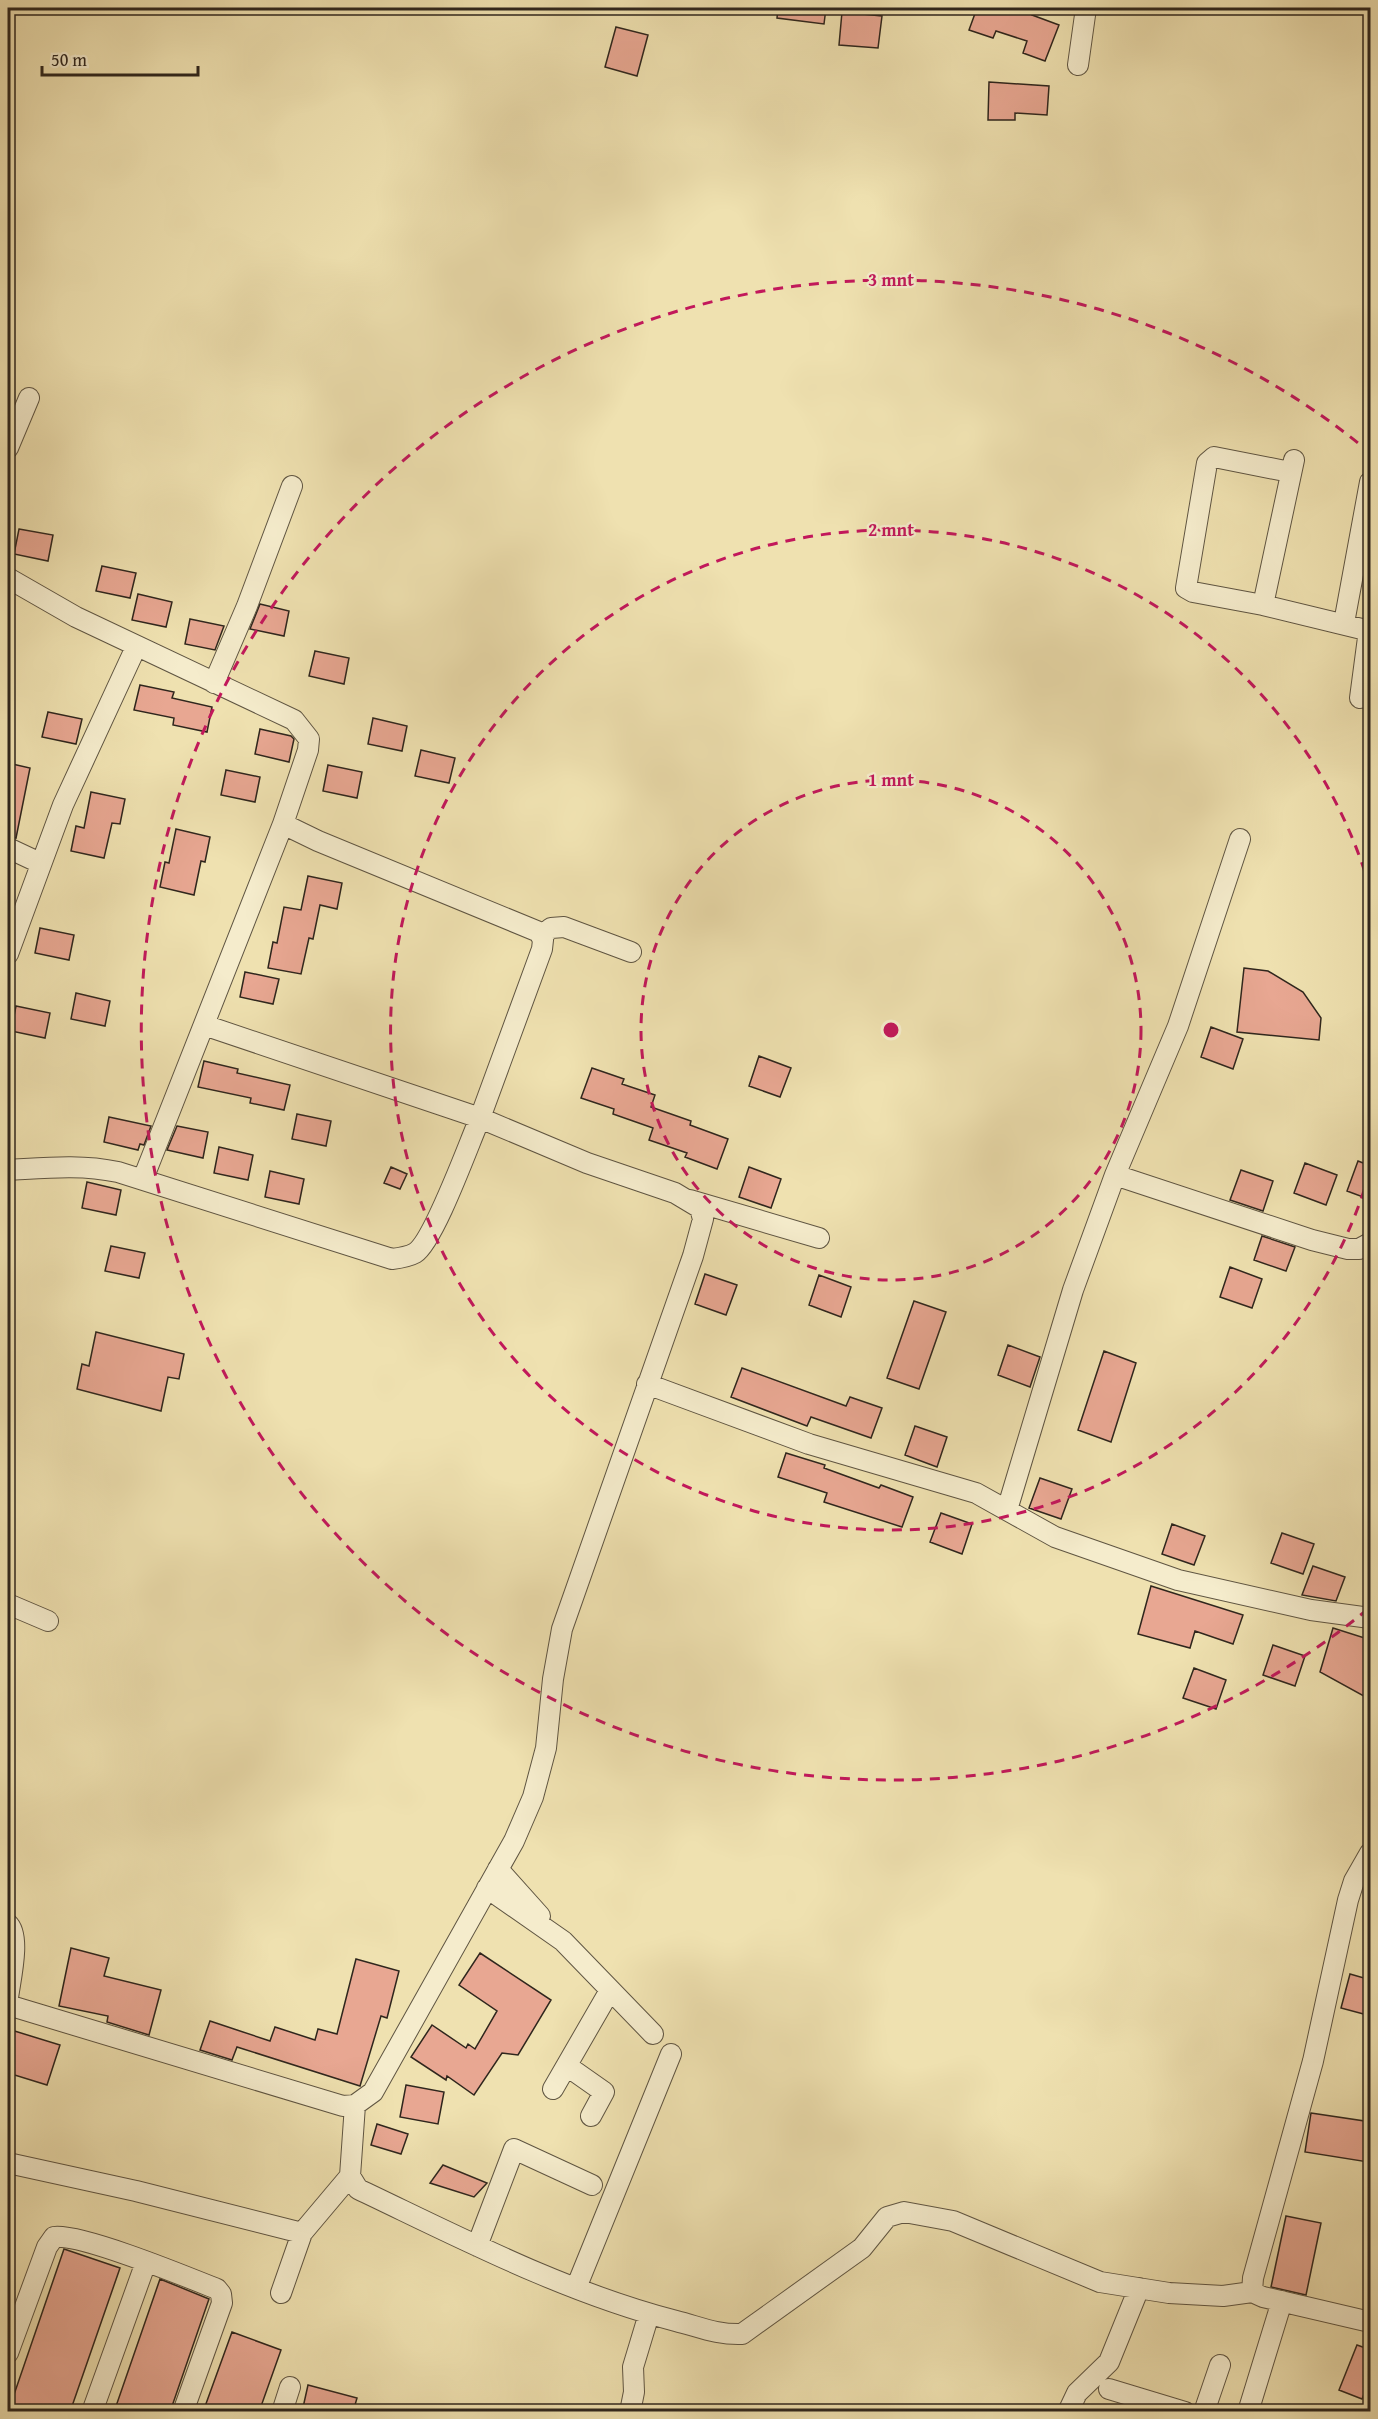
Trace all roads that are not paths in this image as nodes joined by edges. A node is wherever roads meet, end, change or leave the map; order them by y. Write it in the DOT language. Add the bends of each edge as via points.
graph roads {
  1 [pos="1086,8"];
  2 [pos="1078,65"];
  3 [pos="29,398"];
  4 [pos="8,448"];
  5 [pos="1371,482"];
  6 [pos="292,486"];
  7 [pos="8,578"];
  8 [pos="1263,605"];
  9 [pos="1344,623"];
  10 [pos="1370,630"];
  11 [pos="136,647"];
  12 [pos="214,683"];
  13 [pos="1360,698"];
  14 [pos="283,824"];
  15 [pos="1240,839"];
  16 [pos="8,848"];
  17 [pos="40,863"];
  18 [pos="541,936"];
  19 [pos="631,952"];
  20 [pos="8,954"];
  21 [pos="204,1025"];
  22 [pos="480,1118"];
  23 [pos="8,1170"];
  24 [pos="1115,1175"];
  25 [pos="142,1179"];
  26 [pos="690,1200"];
  27 [pos="819,1238"];
  28 [pos="1371,1243"];
  29 [pos="647,1384"];
  30 [pos="1007,1510"];
  31 [pos="8,1604"];
  32 [pos="1371,1618"];
  33 [pos="48,1621"];
  34 [pos="1371,1853"];
  35 [pos="498,1869"];
  36 [pos="488,1888"];
  37 [pos="8,1924"];
  38 [pos="563,1941"];
  39 [pos="609,1992"];
  40 [pos="8,1998"];
  41 [pos="8,2005"];
  42 [pos="653,2034"];
  43 [pos="671,2054"];
  44 [pos="567,2066"];
  45 [pos="553,2089"];
  46 [pos="355,2105"];
  47 [pos="591,2115"];
  48 [pos="8,2163"];
  49 [pos="350,2176"];
  50 [pos="592,2185"];
  51 [pos="302,2233"];
  52 [pos="477,2246"];
  53 [pos="146,2262"];
  54 [pos="576,2288"];
  55 [pos="1139,2288"];
  56 [pos="1252,2292"];
  57 [pos="281,2293"];
  58 [pos="1282,2301"];
  59 [pos="649,2314"];
  60 [pos="1371,2322"];
  61 [pos="8,2353"];
  62 [pos="1220,2366"];
  63 [pos="290,2387"];
  64 [pos="1109,2389"];
  65 [pos="92,2412"];
  66 [pos="183,2412"];
  67 [pos="282,2412"];
  68 [pos="630,2412"];
  69 [pos="1068,2412"];
  70 [pos="1185,2412"];
  71 [pos="1204,2412"];
  72 [pos="1248,2412"];
  1 -- 2 [label="street"];
  3 -- 4 [label="street"];
  5 -- 9 [label="street"];
  6 -- 12 [label="street"];
  7 -- 11 [label="street"];
  8 -- 8 [label="street" via="1292,466 1214,458 1207,462 1186,588"];
  8 -- 9 [label="street"];
  9 -- 10 [label="street"];
  10 -- 13 [label="street"];
  11 -- 12 [label="street"];
  11 -- 17 [label="street"];
  12 -- 14 [label="street" via="294,720 309,739"];
  14 -- 18 [label="street" via="444,894 522,923"];
  14 -- 21 [label="street"];
  15 -- 24 [label="street" via="1178,1026"];
  16 -- 17 [label="street"];
  17 -- 20 [label="street"];
  18 -- 19 [label="street" via="551,928 564,927"];
  18 -- 22 [label="street" via="542,949"];
  21 -- 22 [label="street"];
  21 -- 25 [label="street"];
  22 -- 25 [label="street" via="434,1225 421,1248 404,1257 392,1259"];
  22 -- 26 [label="street"];
  23 -- 25 [label="street" via="73,1166"];
  24 -- 28 [label="street" via="1348,1250"];
  24 -- 30 [label="street" via="1073,1290"];
  26 -- 27 [label="street"];
  26 -- 29 [label="street" via="700,1208 701,1233"];
  29 -- 30 [label="street" via="809,1444 957,1486"];
  29 -- 35 [label="street" via="562,1629 546,1748 533,1797"];
  30 -- 32 [label="street" via="1055,1537 1178,1580 1311,1610"];
  31 -- 33 [label="street"];
  34 -- 56 [label="street" via="1348,1900 1313,2061"];
  35 -- 36 [label="street"];
  35 -- 38 [label="street"];
  36 -- 38 [label="street"];
  36 -- 46 [label="street" via="373,2092"];
  37 -- 40 [label="street" via="14,1942"];
  38 -- 39 [label="street"];
  39 -- 42 [label="street"];
  39 -- 44 [label="street"];
  41 -- 46 [label="street" via="343,2106"];
  43 -- 54 [label="street"];
  44 -- 45 [label="street"];
  44 -- 47 [label="street" via="604,2092"];
  46 -- 49 [label="street"];
  48 -- 51 [label="street"];
  49 -- 51 [label="street"];
  49 -- 52 [label="street" via="358,2189"];
  50 -- 52 [label="street" via="514,2149"];
  51 -- 57 [label="street"];
  52 -- 54 [label="street"];
  53 -- 61 [label="street" via="71,2238 54,2237"];
  53 -- 65 [label="street"];
  53 -- 66 [label="street" via="217,2289 221,2294 222,2303"];
  54 -- 59 [label="street"];
  55 -- 56 [label="street" via="1223,2296"];
  55 -- 59 [label="street" via="1100,2282 953,2221 904,2212 886,2217 862,2248 742,2334 720,2335"];
  55 -- 69 [label="street" via="1109,2362 1077,2393"];
  56 -- 58 [label="street"];
  58 -- 60 [label="street"];
  58 -- 72 [label="street"];
  59 -- 68 [label="street" via="633,2367"];
  62 -- 71 [label="street"];
  63 -- 67 [label="street"];
  64 -- 70 [label="street"];
}
